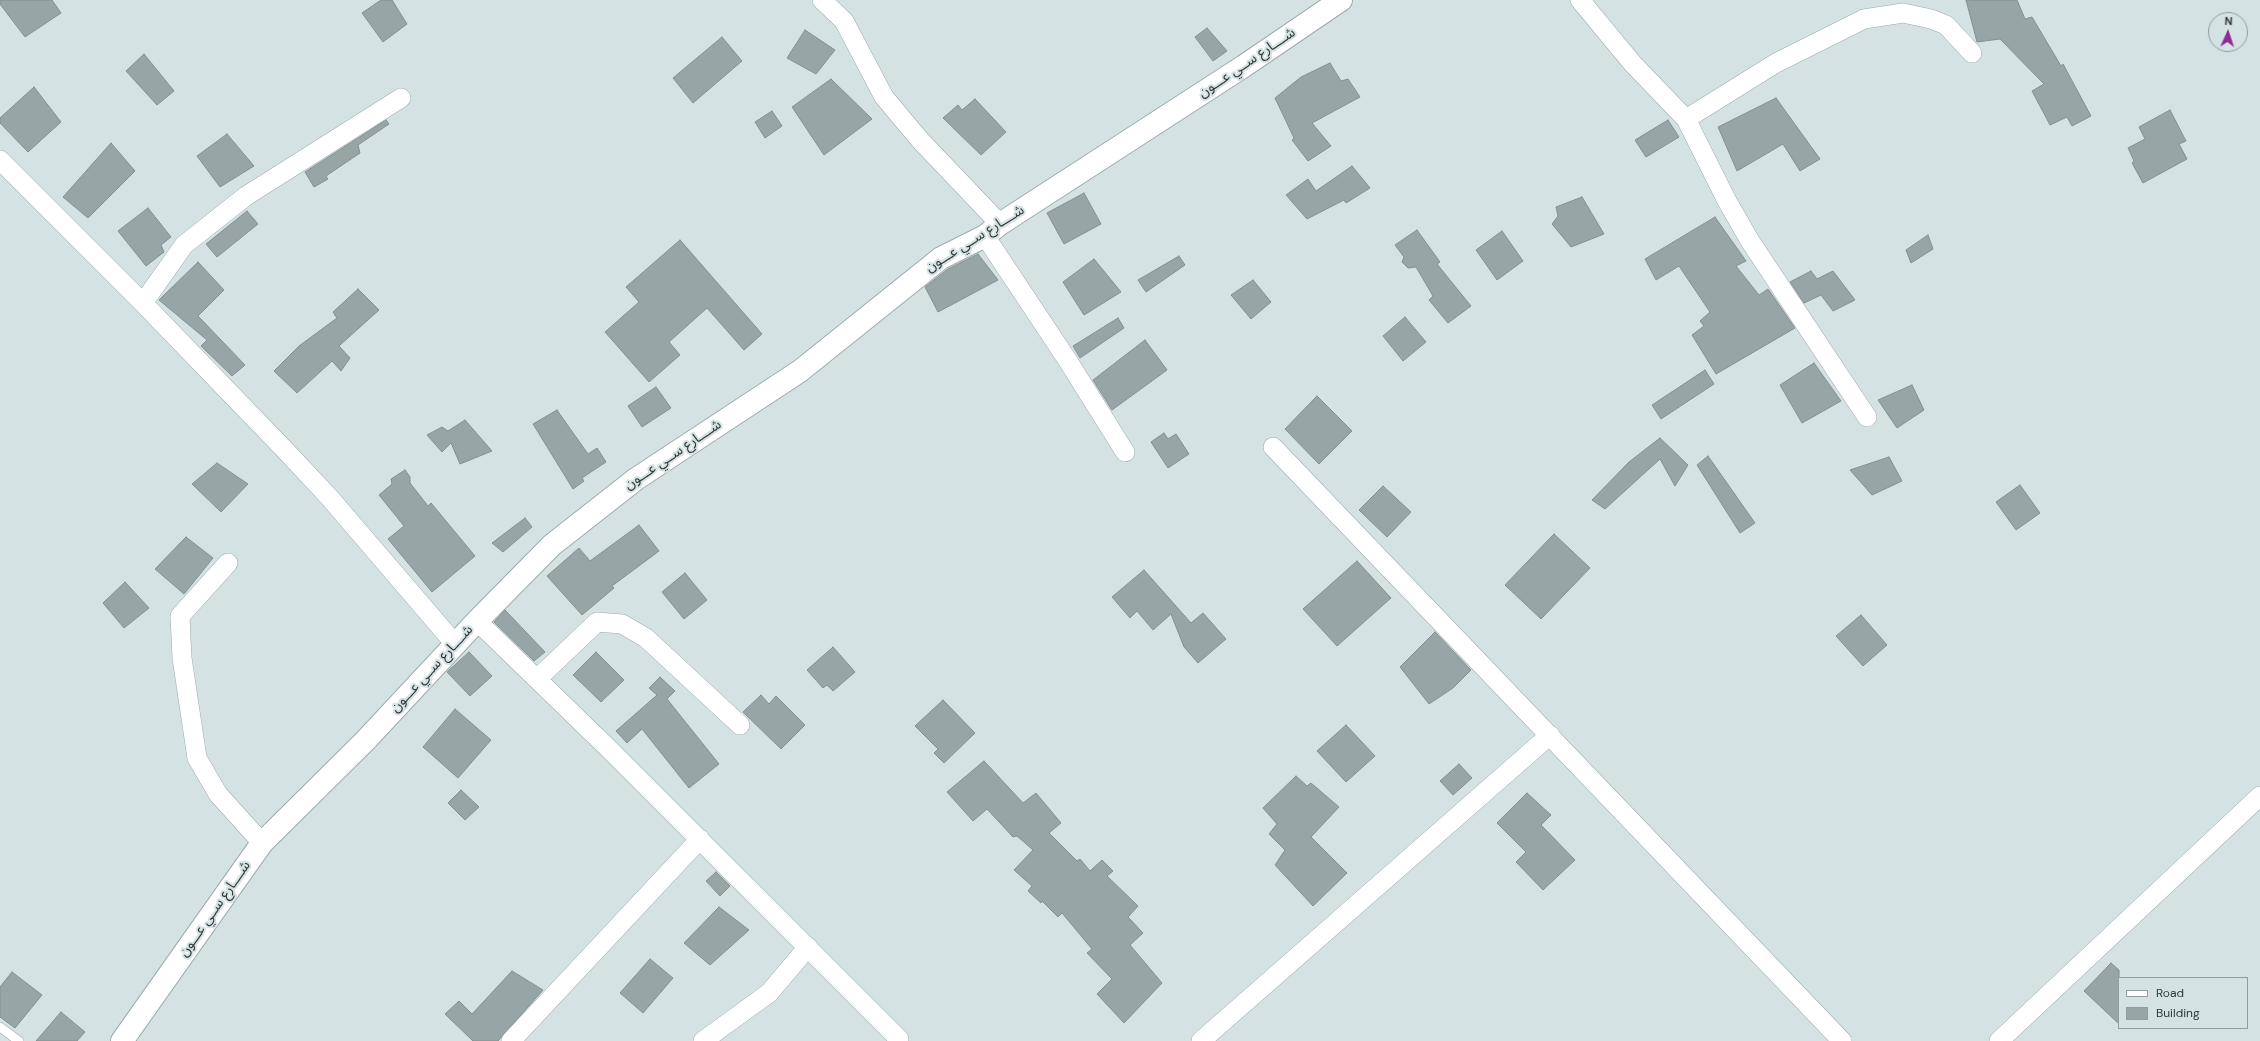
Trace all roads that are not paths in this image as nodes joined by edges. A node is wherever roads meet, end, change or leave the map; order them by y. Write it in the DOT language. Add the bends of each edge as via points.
graph roads {
  1 [pos="822,0"];
  2 [pos="1341,0"];
  3 [pos="1580,0"];
  4 [pos="1972,53"];
  5 [pos="401,98"];
  6 [pos="1686,119"];
  7 [pos="0,160"];
  8 [pos="992,230"];
  9 [pos="143,303"];
  10 [pos="1867,417"];
  11 [pos="1273,447"];
  12 [pos="1125,452"];
  13 [pos="228,563"];
  14 [pos="477,621"];
  15 [pos="455,644"];
  16 [pos="537,679"];
  17 [pos="740,725"];
  18 [pos="1550,735"];
  19 [pos="2260,796"];
  20 [pos="700,839"];
  21 [pos="262,843"];
  22 [pos="808,947"];
  23 [pos="0,1026"];
  24 [pos="899,1039"];
  25 [pos="19,1041"];
  26 [pos="122,1041"];
  27 [pos="511,1041"];
  28 [pos="703,1041"];
  29 [pos="1200,1041"];
  30 [pos="1842,1041"];
  31 [pos="1999,1041"];
  1 -- 8 [label="street" via="844,21 884,98"];
  2 -- 8 [label="street, شــــارع ســي عـــون"];
  3 -- 6 [label="street" via="1633,64"];
  4 -- 6 [label="street" via="1946,25 1931,18 1903,13 1864,19 1776,63"];
  5 -- 9 [label="street" via="246,196 184,245"];
  6 -- 10 [label="street" via="1750,241"];
  7 -- 9 [label="street"];
  8 -- 12 [label="street" via="1068,361"];
  8 -- 14 [label="street, شــــارع ســي عـــون" via="941,258 800,371 636,479 552,545"];
  9 -- 15 [label="street" via="329,497"];
  11 -- 18 [label="street"];
  13 -- 21 [label="street" via="180,616 182,658 197,758 218,794"];
  14 -- 15 [label="street, شــــارع ســي عـــون"];
  14 -- 16 [label="street"];
  15 -- 21 [label="street, شــــارع ســي عـــون" via="365,741"];
  16 -- 17 [label="street" via="597,622 622,624 646,638"];
  16 -- 20 [label="street"];
  18 -- 29 [label="street"];
  18 -- 30 [label="street"];
  19 -- 31 [label="street"];
  20 -- 22 [label="street"];
  20 -- 27 [label="street"];
  21 -- 26 [label="street, شــــارع ســي عـــون"];
  22 -- 24 [label="street"];
  22 -- 28 [label="street" via="769,993"];
  23 -- 25 [label="lane"];
}
